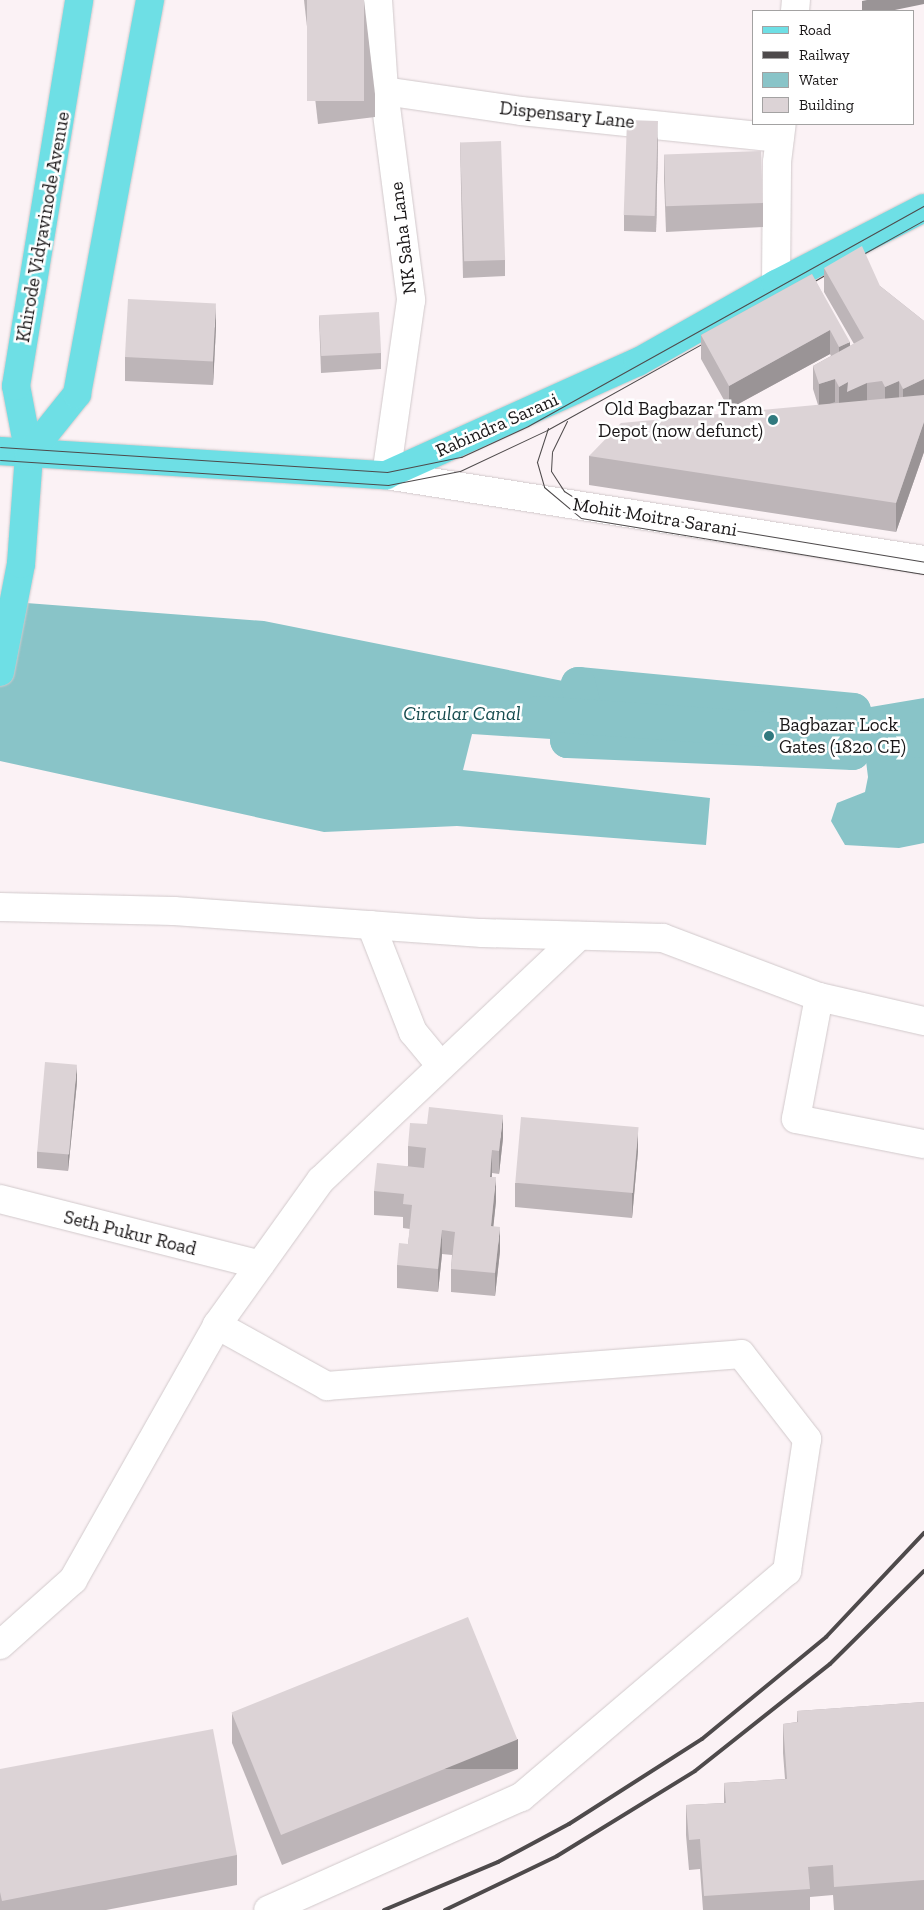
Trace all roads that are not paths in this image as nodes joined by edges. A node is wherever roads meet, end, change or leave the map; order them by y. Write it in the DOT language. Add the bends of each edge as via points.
graph roads {
  1 [pos="79,0"];
  2 [pos="150,0"];
  3 [pos="378,0"];
  4 [pos="384,90"];
  5 [pos="781,131"];
  6 [pos="924,208"];
  7 [pos="776,284"];
  8 [pos="0,451"];
  9 [pos="29,454"];
  10 [pos="386,474"];
  11 [pos="924,560"];
  12 [pos="0,672"];
  13 [pos="0,907"];
  14 [pos="371,925"];
  15 [pos="579,936"];
  16 [pos="819,997"];
  17 [pos="924,1021"];
  18 [pos="441,1066"];
  19 [pos="924,1144"];
  20 [pos="0,1199"];
  21 [pos="260,1265"];
  22 [pos="217,1326"];
  23 [pos="0,1645"];
  24 [pos="268,1910"];
  1 -- 9 [label="main road, Khirode Vidyavinode Avenue" via="16,386"];
  2 -- 9 [label="main road" via="76,394"];
  3 -- 4 [label="street, NK Saha Lane"];
  4 -- 5 [label="street, Dispensary Lane" via="520,111"];
  4 -- 10 [label="street, NK Saha Lane" via="411,300"];
  5 -- 7 [label="street"];
  6 -- 7 [label="main road, Rabindra Sarani"];
  7 -- 10 [label="main road, Rabindra Sarani" via="638,362"];
  8 -- 9 [label="main road, Rabindra Sarani"];
  9 -- 10 [label="main road, Rabindra Sarani"];
  9 -- 12 [label="main road, Khirode Vidyavinode Avenue" via="21,564"];
  10 -- 11 [label="street, Mohit Moitra Sarani"];
  13 -- 14 [label="street" via="165,911"];
  14 -- 15 [label="street"];
  14 -- 18 [label="street" via="413,1032"];
  15 -- 16 [label="street" via="663,938"];
  15 -- 18 [label="street"];
  16 -- 17 [label="street"];
  16 -- 19 [label="street" via="796,1119"];
  18 -- 21 [label="street" via="321,1180"];
  20 -- 21 [label="street, Seth Pukur Road"];
  21 -- 22 [label="street"];
  22 -- 23 [label="street" via="73,1580"];
  22 -- 24 [label="street" via="327,1386 741,1354 807,1439 787,1571 521,1797"];
}
